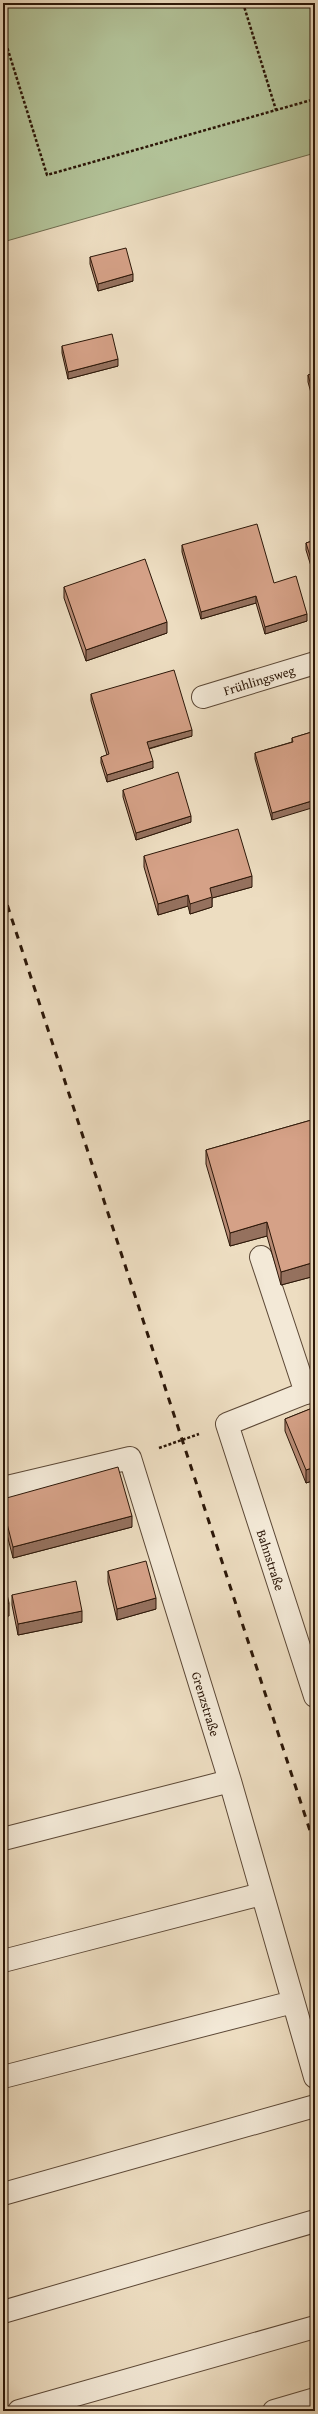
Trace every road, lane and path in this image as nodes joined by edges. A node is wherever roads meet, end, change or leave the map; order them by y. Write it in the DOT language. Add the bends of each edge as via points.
graph roads {
  1 [pos="242,3"];
  2 [pos="3,34"];
  3 [pos="315,99"];
  4 [pos="276,110"];
  5 [pos="315,663"];
  6 [pos="203,697"];
  7 [pos="261,1257"];
  8 [pos="310,1391"];
  9 [pos="227,1424"];
  10 [pos="130,1458"];
  11 [pos="3,1488"];
  12 [pos="315,1696"];
  13 [pos="230,1781"];
  14 [pos="3,1839"];
  15 [pos="261,1894"];
  16 [pos="3,1961"];
  17 [pos="293,2002"];
  18 [pos="3,2077"];
  19 [pos="315,2077"];
  20 [pos="315,2106"];
  21 [pos="3,2194"];
  22 [pos="315,2221"];
  23 [pos="3,2312"];
  24 [pos="315,2328"];
  25 [pos="315,2399"];
  26 [pos="19,2411"];
  27 [pos="274,2411"];
  1 -- 4 [label="path"];
  2 -- 4 [label="path" via="47,175"];
  3 -- 4 [label="path"];
  5 -- 6 [label="street, Frühlingsweg"];
  7 -- 8 [label="street"];
  8 -- 9 [label="street"];
  9 -- 10 [label="path"];
  9 -- 12 [label="street, Bahnstraße"];
  10 -- 11 [label="street"];
  10 -- 13 [label="street, Grenzstraße"];
  13 -- 14 [label="street"];
  13 -- 15 [label="street, Grenzstraße"];
  15 -- 16 [label="street"];
  15 -- 17 [label="street, Grenzstraße"];
  17 -- 18 [label="street"];
  17 -- 19 [label="street, Grenzstraße"];
  20 -- 21 [label="street"];
  22 -- 23 [label="street"];
  24 -- 26 [label="street"];
  25 -- 27 [label="street"];
}
